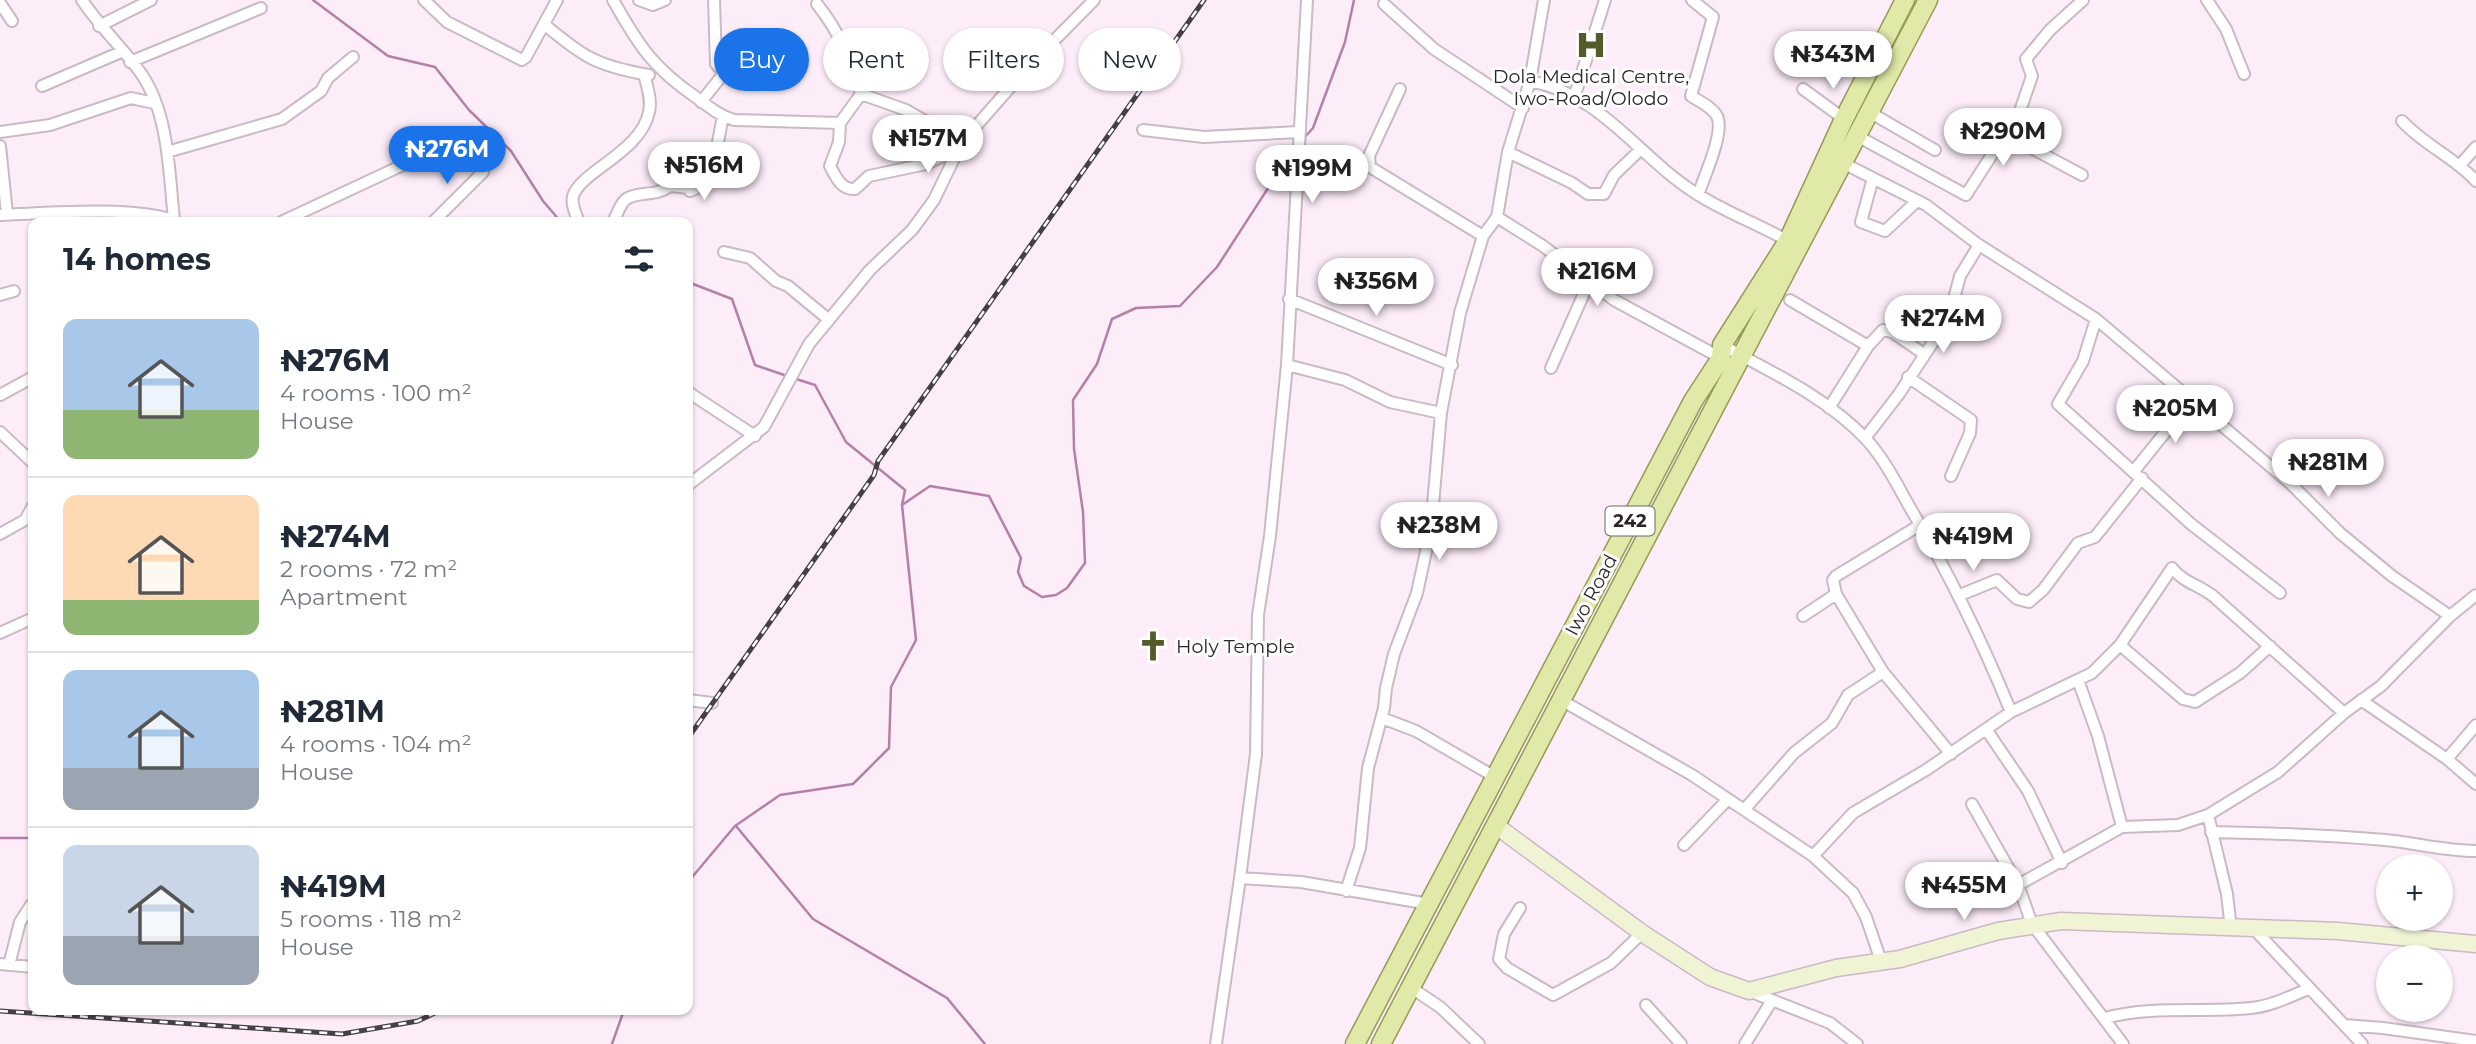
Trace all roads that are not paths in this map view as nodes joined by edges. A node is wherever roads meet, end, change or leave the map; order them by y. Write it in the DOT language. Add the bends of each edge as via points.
graph roads {
  1 [pos="82,0"];
  2 [pos="151,0"];
  3 [pos="424,0"];
  4 [pos="556,0"];
  5 [pos="639,0"];
  6 [pos="665,0"];
  7 [pos="714,0"];
  8 [pos="1094,0"];
  9 [pos="1307,0"];
  10 [pos="1544,0"];
  11 [pos="1605,0"];
  12 [pos="1692,0"];
  13 [pos="1905,0"];
  14 [pos="1928,0"];
  15 [pos="2083,0"];
  16 [pos="2207,0"];
  17 [pos="616,1"];
  18 [pos="0,3"];
  19 [pos="817,4"];
  20 [pos="1384,4"];
  21 [pos="261,8"];
  22 [pos="12,21"];
  23 [pos="544,24"];
  24 [pos="99,26"];
  25 [pos="121,52"];
  26 [pos="353,57"];
  27 [pos="131,62"];
  28 [pos="645,74"];
  29 [pos="2244,74"];
  30 [pos="667,78"];
  31 [pos="1530,81"];
  32 [pos="42,86"];
  33 [pos="1400,89"];
  34 [pos="1803,89"];
  35 [pos="649,94"];
  36 [pos="862,94"];
  37 [pos="1574,97"];
  38 [pos="701,102"];
  39 [pos="154,103"];
  40 [pos="1523,108"];
  41 [pos="1871,113"];
  42 [pos="723,116"];
  43 [pos="1844,119"];
  44 [pos="2402,121"];
  45 [pos="840,123"];
  46 [pos="1143,130"];
  47 [pos="0,132"];
  48 [pos="1298,133"];
  49 [pos="2005,134"];
  50 [pos="1859,137"];
  51 [pos="452,142"];
  52 [pos="0,146"];
  53 [pos="960,146"];
  54 [pos="2476,148"];
  55 [pos="1640,150"];
  56 [pos="1935,150"];
  57 [pos="167,152"];
  58 [pos="1508,152"];
  59 [pos="1845,164"];
  60 [pos="2461,164"];
  61 [pos="483,172"];
  62 [pos="2082,175"];
  63 [pos="1873,178"];
  64 [pos="2476,181"];
  65 [pos="1698,195"];
  66 [pos="1917,201"];
  67 [pos="4,215"];
  68 [pos="137,217"];
  69 [pos="175,217"];
  70 [pos="292,217"];
  71 [pos="438,217"];
  72 [pos="577,217"];
  73 [pos="616,217"];
  74 [pos="1497,217"];
  75 [pos="1483,236"];
  76 [pos="1788,241"];
  77 [pos="1979,245"];
  78 [pos="724,252"];
  79 [pos="1589,282"];
  80 [pos="14,291"];
  81 [pos="0,295"];
  82 [pos="1289,299"];
  83 [pos="1790,300"];
  84 [pos="828,319"];
  85 [pos="2096,319"];
  86 [pos="1868,346"];
  87 [pos="1721,352"];
  88 [pos="1924,354"];
  89 [pos="1742,356"];
  90 [pos="1287,365"];
  91 [pos="1452,365"];
  92 [pos="1552,368"];
  93 [pos="1908,377"];
  94 [pos="28,380"];
  95 [pos="0,395"];
  96 [pos="693,395"];
  97 [pos="2192,399"];
  98 [pos="1829,408"];
  99 [pos="1441,413"];
  100 [pos="755,436"];
  101 [pos="2,438"];
  102 [pos="1865,438"];
  103 [pos="28,459"];
  104 [pos="2138,475"];
  105 [pos="1951,476"];
  106 [pos="693,481"];
  107 [pos="28,515"];
  108 [pos="1920,525"];
  109 [pos="0,534"];
  110 [pos="2280,593"];
  111 [pos="1836,594"];
  112 [pos="1960,595"];
  113 [pos="2476,595"];
  114 [pos="2449,616"];
  115 [pos="1803,617"];
  116 [pos="28,620"];
  117 [pos="0,633"];
  118 [pos="2120,645"];
  119 [pos="2270,646"];
  120 [pos="1883,672"];
  121 [pos="2078,680"];
  122 [pos="1561,700"];
  123 [pos="2361,700"];
  124 [pos="693,701"];
  125 [pos="712,703"];
  126 [pos="2011,712"];
  127 [pos="2344,713"];
  128 [pos="1382,718"];
  129 [pos="2476,725"];
  130 [pos="1986,729"];
  131 [pos="1951,754"];
  132 [pos="2447,759"];
  133 [pos="1495,777"];
  134 [pos="2476,784"];
  135 [pos="1728,799"];
  136 [pos="1972,804"];
  137 [pos="1744,810"];
  138 [pos="2208,815"];
  139 [pos="1494,825"];
  140 [pos="2122,827"];
  141 [pos="2211,832"];
  142 [pos="1684,845"];
  143 [pos="2476,851"];
  144 [pos="1813,856"];
  145 [pos="2062,863"];
  146 [pos="1240,878"];
  147 [pos="2018,885"];
  148 [pos="1346,891"];
  149 [pos="1429,904"];
  150 [pos="1520,908"];
  151 [pos="28,910"];
  152 [pos="2032,924"];
  153 [pos="2231,929"];
  154 [pos="2254,929"];
  155 [pos="1642,933"];
  156 [pos="2476,944"];
  157 [pos="1881,961"];
  158 [pos="5,965"];
  159 [pos="28,967"];
  160 [pos="1410,987"];
  161 [pos="2308,989"];
  162 [pos="1749,991"];
  163 [pos="1771,1002"];
  164 [pos="1646,1005"];
  165 [pos="2105,1018"];
  166 [pos="2344,1026"];
  167 [pos="2476,1041"];
  168 [pos="1216,1044"];
  169 [pos="1355,1044"];
  170 [pos="1381,1044"];
  171 [pos="1479,1044"];
  172 [pos="1681,1044"];
  173 [pos="1745,1044"];
  174 [pos="1857,1044"];
  175 [pos="2123,1044"];
  176 [pos="2362,1044"];
  1 -- 24 [label="street"];
  2 -- 24 [label="street"];
  3 -- 23 [label="street" via="447,22 517,59 526,58"];
  4 -- 23 [label="street"];
  5 -- 6 [label="street" via="653,5"];
  7 -- 38 [label="street" via="716,64 724,73"];
  8 -- 53 [label="street"];
  9 -- 48 [label="street"];
  10 -- 31 [label="street"];
  11 -- 37 [label="street"];
  12 -- 65 [label="street" via="1713,17 1691,96 1716,114 1720,127"];
  13 -- 43 [label="main road, Iwo Road / 242"];
  14 -- 41 [label="main road, Iwo Road"];
  15 -- 49 [label="street" via="2026,59 2032,76 2029,89"];
  16 -- 29 [label="street" via="2226,29"];
  17 -- 30 [label="street" via="644,53"];
  18 -- 22 [label="street"];
  19 -- 36 [label="street" via="833,24"];
  20 -- 40 [label="street" via="1434,49"];
  21 -- 27 [label="street"];
  23 -- 28 [label="street" via="584,57 610,68"];
  24 -- 25 [label="street"];
  25 -- 27 [label="street"];
  25 -- 32 [label="street"];
  26 -- 57 [label="street" via="328,78 321,91 282,119"];
  27 -- 39 [label="street"];
  28 -- 30 [label="street"];
  28 -- 35 [label="street"];
  30 -- 35 [label="street"];
  30 -- 38 [label="street"];
  31 -- 37 [label="street"];
  31 -- 40 [label="street"];
  33 -- 75 [label="street" via="1369,156 1370,167"];
  34 -- 43 [label="street"];
  35 -- 72 [label="street" via="649,111 639,134 573,195"];
  36 -- 45 [label="street"];
  36 -- 53 [label="street" via="906,110"];
  37 -- 55 [label="street" via="1612,120"];
  38 -- 42 [label="street"];
  39 -- 47 [label="street" via="131,98 50,125"];
  39 -- 57 [label="street"];
  40 -- 58 [label="street"];
  41 -- 50 [label="main road, Iwo Road"];
  41 -- 56 [label="street"];
  42 -- 45 [label="street"];
  42 -- 73 [label="street" via="708,176 697,188 690,191 670,186 660,193 630,197"];
  43 -- 76 [label="main road, Iwo Road / 242"];
  44 -- 60 [label="street" via="2415,135"];
  45 -- 53 [label="street" via="830,166 849,189 869,176 926,164"];
  46 -- 48 [label="street" via="1204,137"];
  48 -- 82 [label="street" via="1300,164"];
  49 -- 50 [label="street" via="1966,195"];
  49 -- 62 [label="street"];
  50 -- 59 [label="main road, Iwo Road"];
  51 -- 70 [label="street"];
  52 -- 67 [label="street"];
  53 -- 84 [label="street" via="934,200 912,230"];
  54 -- 60 [label="street"];
  55 -- 58 [label="street" via="1614,175 1604,194 1588,194"];
  55 -- 65 [label="street"];
  57 -- 69 [label="street"];
  58 -- 74 [label="street"];
  59 -- 63 [label="street"];
  59 -- 89 [label="main road, Iwo Road"];
  60 -- 64 [label="street"];
  61 -- 71 [label="street"];
  63 -- 66 [label="street"];
  63 -- 66 [label="street" via="1861,222 1864,226 1885,231"];
  65 -- 76 [label="street"];
  66 -- 77 [label="street"];
  67 -- 68 [label="street" via="90,212"];
  74 -- 75 [label="street"];
  74 -- 79 [label="street"];
  75 -- 91 [label="street" via="1460,313"];
  76 -- 87 [label="main road, Iwo Road / 242"];
  77 -- 85 [label="street"];
  77 -- 88 [label="street" via="1960,276 1949,318"];
  78 -- 84 [label="street" via="750,258"];
  79 -- 87 [label="street" via="1614,300"];
  79 -- 92 [label="street"];
  80 -- 81 [label="street"];
  82 -- 90 [label="street"];
  82 -- 91 [label="street"];
  83 -- 86 [label="street"];
  84 -- 100 [label="street" via="792,372 770,419"];
  85 -- 97 [label="street"];
  85 -- 104 [label="street" via="2083,361 2058,404"];
  86 -- 88 [label="street" via="1886,330"];
  86 -- 98 [label="street"];
  87 -- 89 [label="street"];
  87 -- 133 [label="main road, Iwo Road / 242"];
  88 -- 93 [label="street"];
  89 -- 98 [label="street"];
  89 -- 122 [label="main road, Iwo Road"];
  90 -- 99 [label="street" via="1345,380 1403,405"];
  90 -- 146 [label="street" via="1258,615 1256,754"];
  91 -- 99 [label="street"];
  93 -- 102 [label="street"];
  93 -- 105 [label="street" via="1971,420"];
  94 -- 95 [label="street"];
  96 -- 100 [label="street"];
  97 -- 104 [label="street"];
  97 -- 114 [label="street" via="2340,533"];
  98 -- 102 [label="street"];
  99 -- 128 [label="street" via="1431,528 1417,593 1394,654"];
  100 -- 106 [label="street"];
  101 -- 103 [label="street"];
  102 -- 108 [label="street"];
  104 -- 110 [label="street" via="2191,524"];
  104 -- 112 [label="street" via="2095,537 2078,543 2029,602 2017,599 1997,580"];
  107 -- 109 [label="street"];
  108 -- 111 [label="street" via="1836,576"];
  108 -- 112 [label="street"];
  111 -- 115 [label="street"];
  111 -- 120 [label="street"];
  112 -- 126 [label="street"];
  113 -- 114 [label="street"];
  114 -- 123 [label="street" via="2400,669"];
  116 -- 117 [label="street"];
  118 -- 119 [label="street" via="2183,699 2195,702 2240,673"];
  118 -- 119 [label="street" via="2172,568 2190,585 2202,587"];
  118 -- 121 [label="street" via="2092,673"];
  119 -- 127 [label="street"];
  120 -- 131 [label="street"];
  120 -- 137 [label="street" via="1848,695 1836,718 1794,753"];
  121 -- 126 [label="street"];
  121 -- 140 [label="street"];
  122 -- 135 [label="street"];
  122 -- 139 [label="main road, Iwo Road"];
  123 -- 127 [label="street"];
  123 -- 132 [label="street"];
  124 -- 125 [label="street"];
  126 -- 130 [label="street"];
  127 -- 138 [label="street" via="2278,772"];
  128 -- 133 [label="street" via="1416,731"];
  128 -- 148 [label="street" via="1368,768 1360,848"];
  129 -- 132 [label="street"];
  130 -- 131 [label="street"];
  130 -- 145 [label="street" via="2028,791"];
  131 -- 144 [label="street" via="1853,813"];
  132 -- 134 [label="street"];
  133 -- 149 [label="main road, Iwo Road / 242"];
  135 -- 137 [label="street"];
  135 -- 142 [label="street"];
  136 -- 147 [label="street"];
  137 -- 144 [label="street"];
  138 -- 140 [label="street" via="2178,825"];
  138 -- 141 [label="street"];
  139 -- 155 [label="street"];
  139 -- 160 [label="main road, Iwo Road"];
  140 -- 145 [label="street"];
  141 -- 143 [label="street" via="2358,838 2427,844 2452,852"];
  141 -- 153 [label="street"];
  144 -- 157 [label="street" via="1853,893"];
  145 -- 147 [label="street"];
  146 -- 148 [label="street"];
  146 -- 168 [label="street"];
  147 -- 152 [label="street"];
  148 -- 149 [label="street"];
  149 -- 169 [label="main road, Iwo Road / 242"];
  150 -- 155 [label="street" via="1504,934 1499,958 1553,995 1611,963"];
  151 -- 158 [label="street"];
  152 -- 153 [label="street" via="2096,922"];
  152 -- 157 [label="street"];
  152 -- 165 [label="street"];
  153 -- 154 [label="street"];
  154 -- 156 [label="street" via="2338,931"];
  154 -- 161 [label="street"];
  155 -- 162 [label="street" via="1710,977"];
  157 -- 162 [label="street"];
  158 -- 159 [label="street"];
  160 -- 170 [label="main road, Iwo Road"];
  160 -- 171 [label="street" via="1440,1007"];
  161 -- 165 [label="street" via="2250,1008 2126,1012"];
  161 -- 166 [label="street"];
  162 -- 163 [label="street"];
  163 -- 173 [label="street"];
  163 -- 174 [label="street" via="1830,1023"];
  164 -- 172 [label="street"];
  165 -- 175 [label="street"];
  166 -- 167 [label="street"];
  166 -- 176 [label="street"];
}
